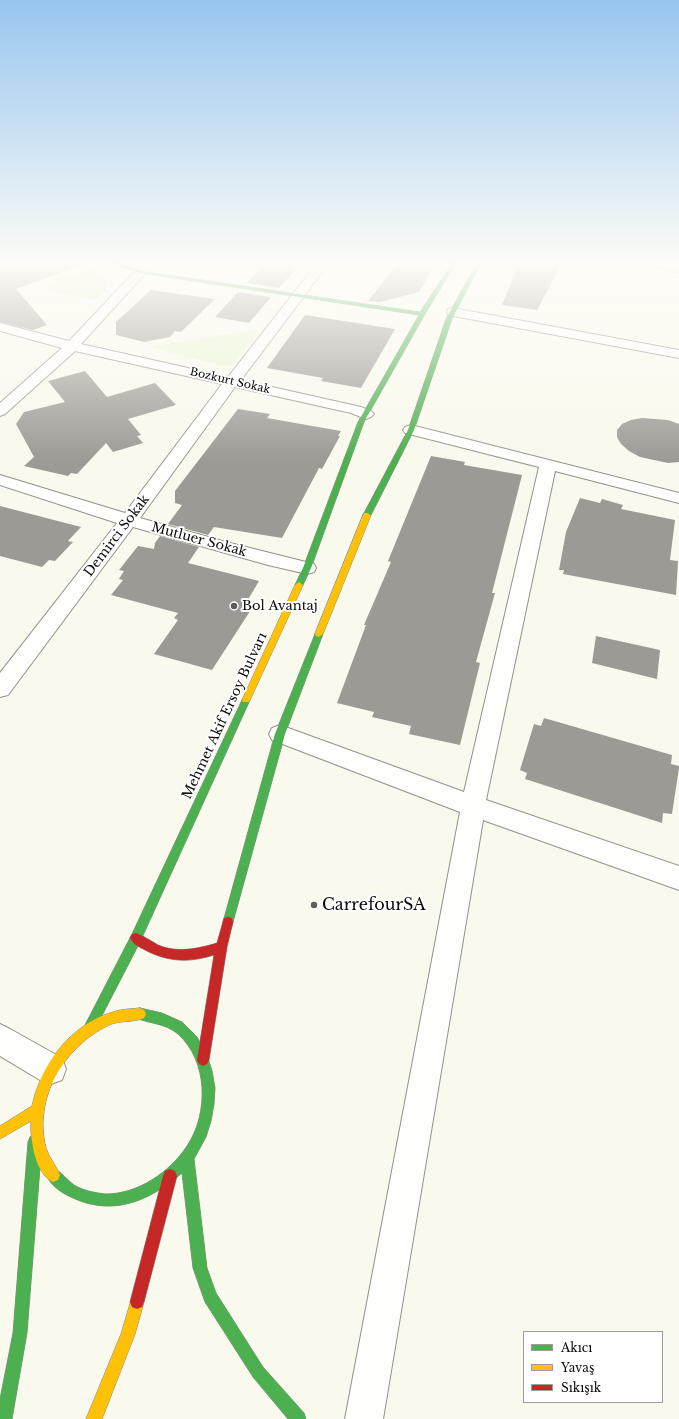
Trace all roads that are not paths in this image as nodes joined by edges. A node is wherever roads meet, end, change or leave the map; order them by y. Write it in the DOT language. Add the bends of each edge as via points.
graph roads {
  1 [pos="8,329"];
  2 [pos="87,329"];
  3 [pos="272,329"];
  4 [pos="413,329"];
  5 [pos="447,329"];
  6 [pos="546,329"];
  7 [pos="72,346"];
  8 [pos="679,354"];
  9 [pos="232,381"];
  10 [pos="0,411"];
  11 [pos="366,414"];
  12 [pos="411,430"];
  13 [pos="548,464"];
  14 [pos="0,480"];
  15 [pos="679,498"];
  16 [pos="128,521"];
  17 [pos="307,568"];
  18 [pos="0,689"];
  19 [pos="280,734"];
  20 [pos="473,806"];
  21 [pos="679,878"];
  22 [pos="136,938"];
  23 [pos="221,948"];
  24 [pos="89,1029"];
  25 [pos="0,1039"];
  26 [pos="203,1060"];
  27 [pos="51,1069"];
  28 [pos="37,1110"];
  29 [pos="36,1125"];
  30 [pos="0,1133"];
  31 [pos="187,1156"];
  32 [pos="170,1176"];
  33 [pos="4,1419"];
  34 [pos="94,1419"];
  35 [pos="298,1419"];
  36 [pos="364,1419"];
  1 -- 7 [label="street, Bozkurt Sokak"];
  2 -- 7 [label="street"];
  3 -- 9 [label="street, Demirci Sokak"];
  4 -- 11 [label="main road, Mehmet Akif Ersoy Bulvarı"];
  5 -- 12 [label="main road"];
  6 -- 8 [label="street"];
  7 -- 9 [label="street, Bozkurt Sokak"];
  7 -- 10 [label="street"];
  9 -- 11 [label="street, Bozkurt Sokak"];
  9 -- 16 [label="street, Demirci Sokak"];
  11 -- 17 [label="main road, Mehmet Akif Ersoy Bulvarı"];
  12 -- 13 [label="street"];
  12 -- 19 [label="main road" via="363,523"];
  13 -- 15 [label="street"];
  13 -- 20 [label="street"];
  14 -- 16 [label="street, Mutluer Sokak"];
  16 -- 17 [label="street, Mutluer Sokak"];
  16 -- 18 [label="street, Demirci Sokak"];
  17 -- 22 [label="main road, Mehmet Akif Ersoy Bulvarı"];
  19 -- 20 [label="street"];
  19 -- 23 [label="main road"];
  20 -- 21 [label="street"];
  20 -- 36 [label="street"];
  22 -- 23 [label="main road" via="149,948 183,957 202,955"];
  22 -- 24 [label="main road, Mehmet Akif Ersoy Bulvarı"];
  23 -- 26 [label="main road"];
  24 -- 26 [label="main road" via="122,1015 156,1016 172,1022 185,1032 196,1044"];
  24 -- 27 [label="main road" via="68,1046"];
  25 -- 27 [label="street"];
  26 -- 31 [label="main road" via="209,1088 205,1120"];
  27 -- 28 [label="main road" via="42,1089"];
  28 -- 29 [label="main road"];
  28 -- 30 [label="main road"];
  29 -- 32 [label="main road" via="39,1148 48,1168 62,1185 81,1196 103,1201 126,1199 149,1191"];
  29 -- 33 [label="main road" via="20,1333"];
  31 -- 32 [label="main road"];
  31 -- 35 [label="main road" via="200,1268 210,1297 258,1372"];
  32 -- 34 [label="main road" via="128,1334"];
}
